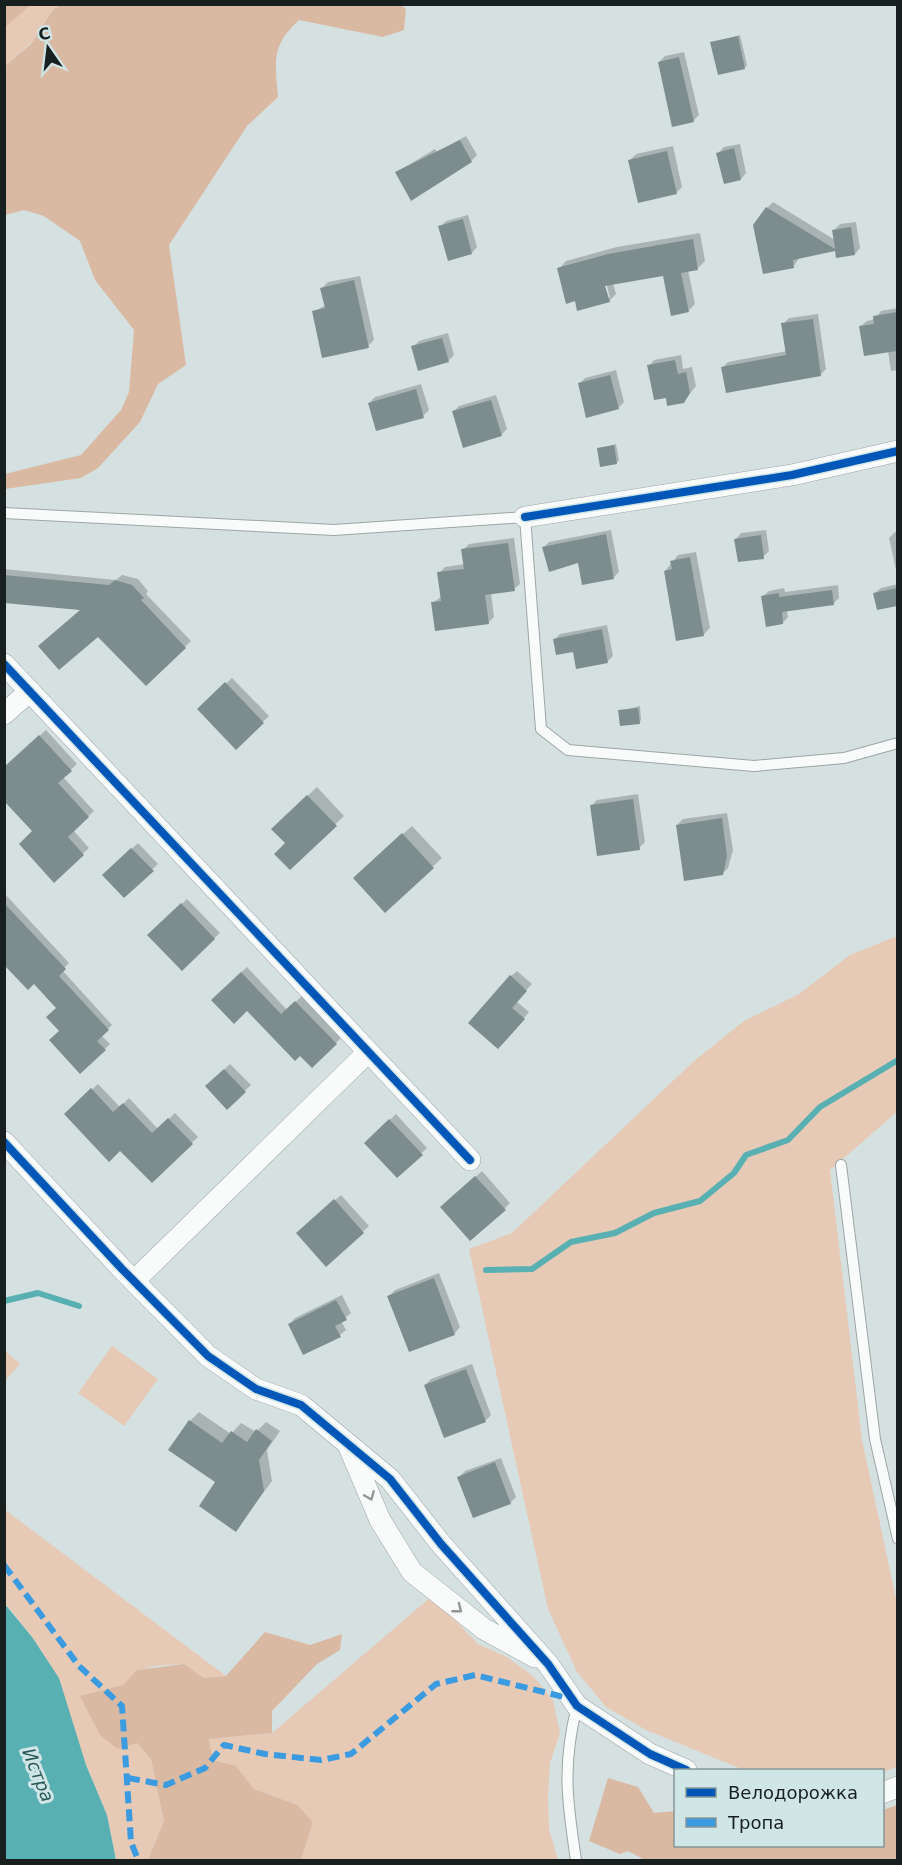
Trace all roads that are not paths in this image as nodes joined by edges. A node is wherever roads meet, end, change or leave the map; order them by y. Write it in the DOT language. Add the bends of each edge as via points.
graph roads {
  1 [pos="897,451"];
  2 [pos="4,513"];
  3 [pos="525,517"];
  4 [pos="4,664"];
  5 [pos="30,691"];
  6 [pos="4,714"];
  7 [pos="897,743"];
  8 [pos="368,1052"];
  9 [pos="4,1142"];
  10 [pos="470,1160"];
  11 [pos="841,1165"];
  12 [pos="134,1281"];
  13 [pos="346,1442"];
  14 [pos="897,1539"];
  15 [pos="548,1664"];
  16 [pos="577,1706"];
  17 [pos="684,1769"];
  18 [pos="576,1860"];
  1 -- 3 [label="street" via="792,475"];
  2 -- 3 [label="lane" via="334,530"];
  3 -- 7 [label="lane" via="541,729 568,750 754,766 844,758"];
  4 -- 5 [label="street"];
  5 -- 6 [label="street"];
  5 -- 8 [label="street"];
  8 -- 10 [label="street"];
  8 -- 12 [label="street"];
  9 -- 12 [label="street"];
  11 -- 14 [label="lane" via="875,1439"];
  12 -- 13 [label="street" via="208,1356 256,1389 302,1406"];
  13 -- 15 [label="street" via="390,1479 441,1544"];
  13 -- 15 [label="street, one-way" via="380,1520 412,1572 484,1629"];
  15 -- 16 [label="street"];
  16 -- 17 [label="street" via="650,1754"];
  16 -- 18 [label="lane" via="568,1743 566,1797"];
}
